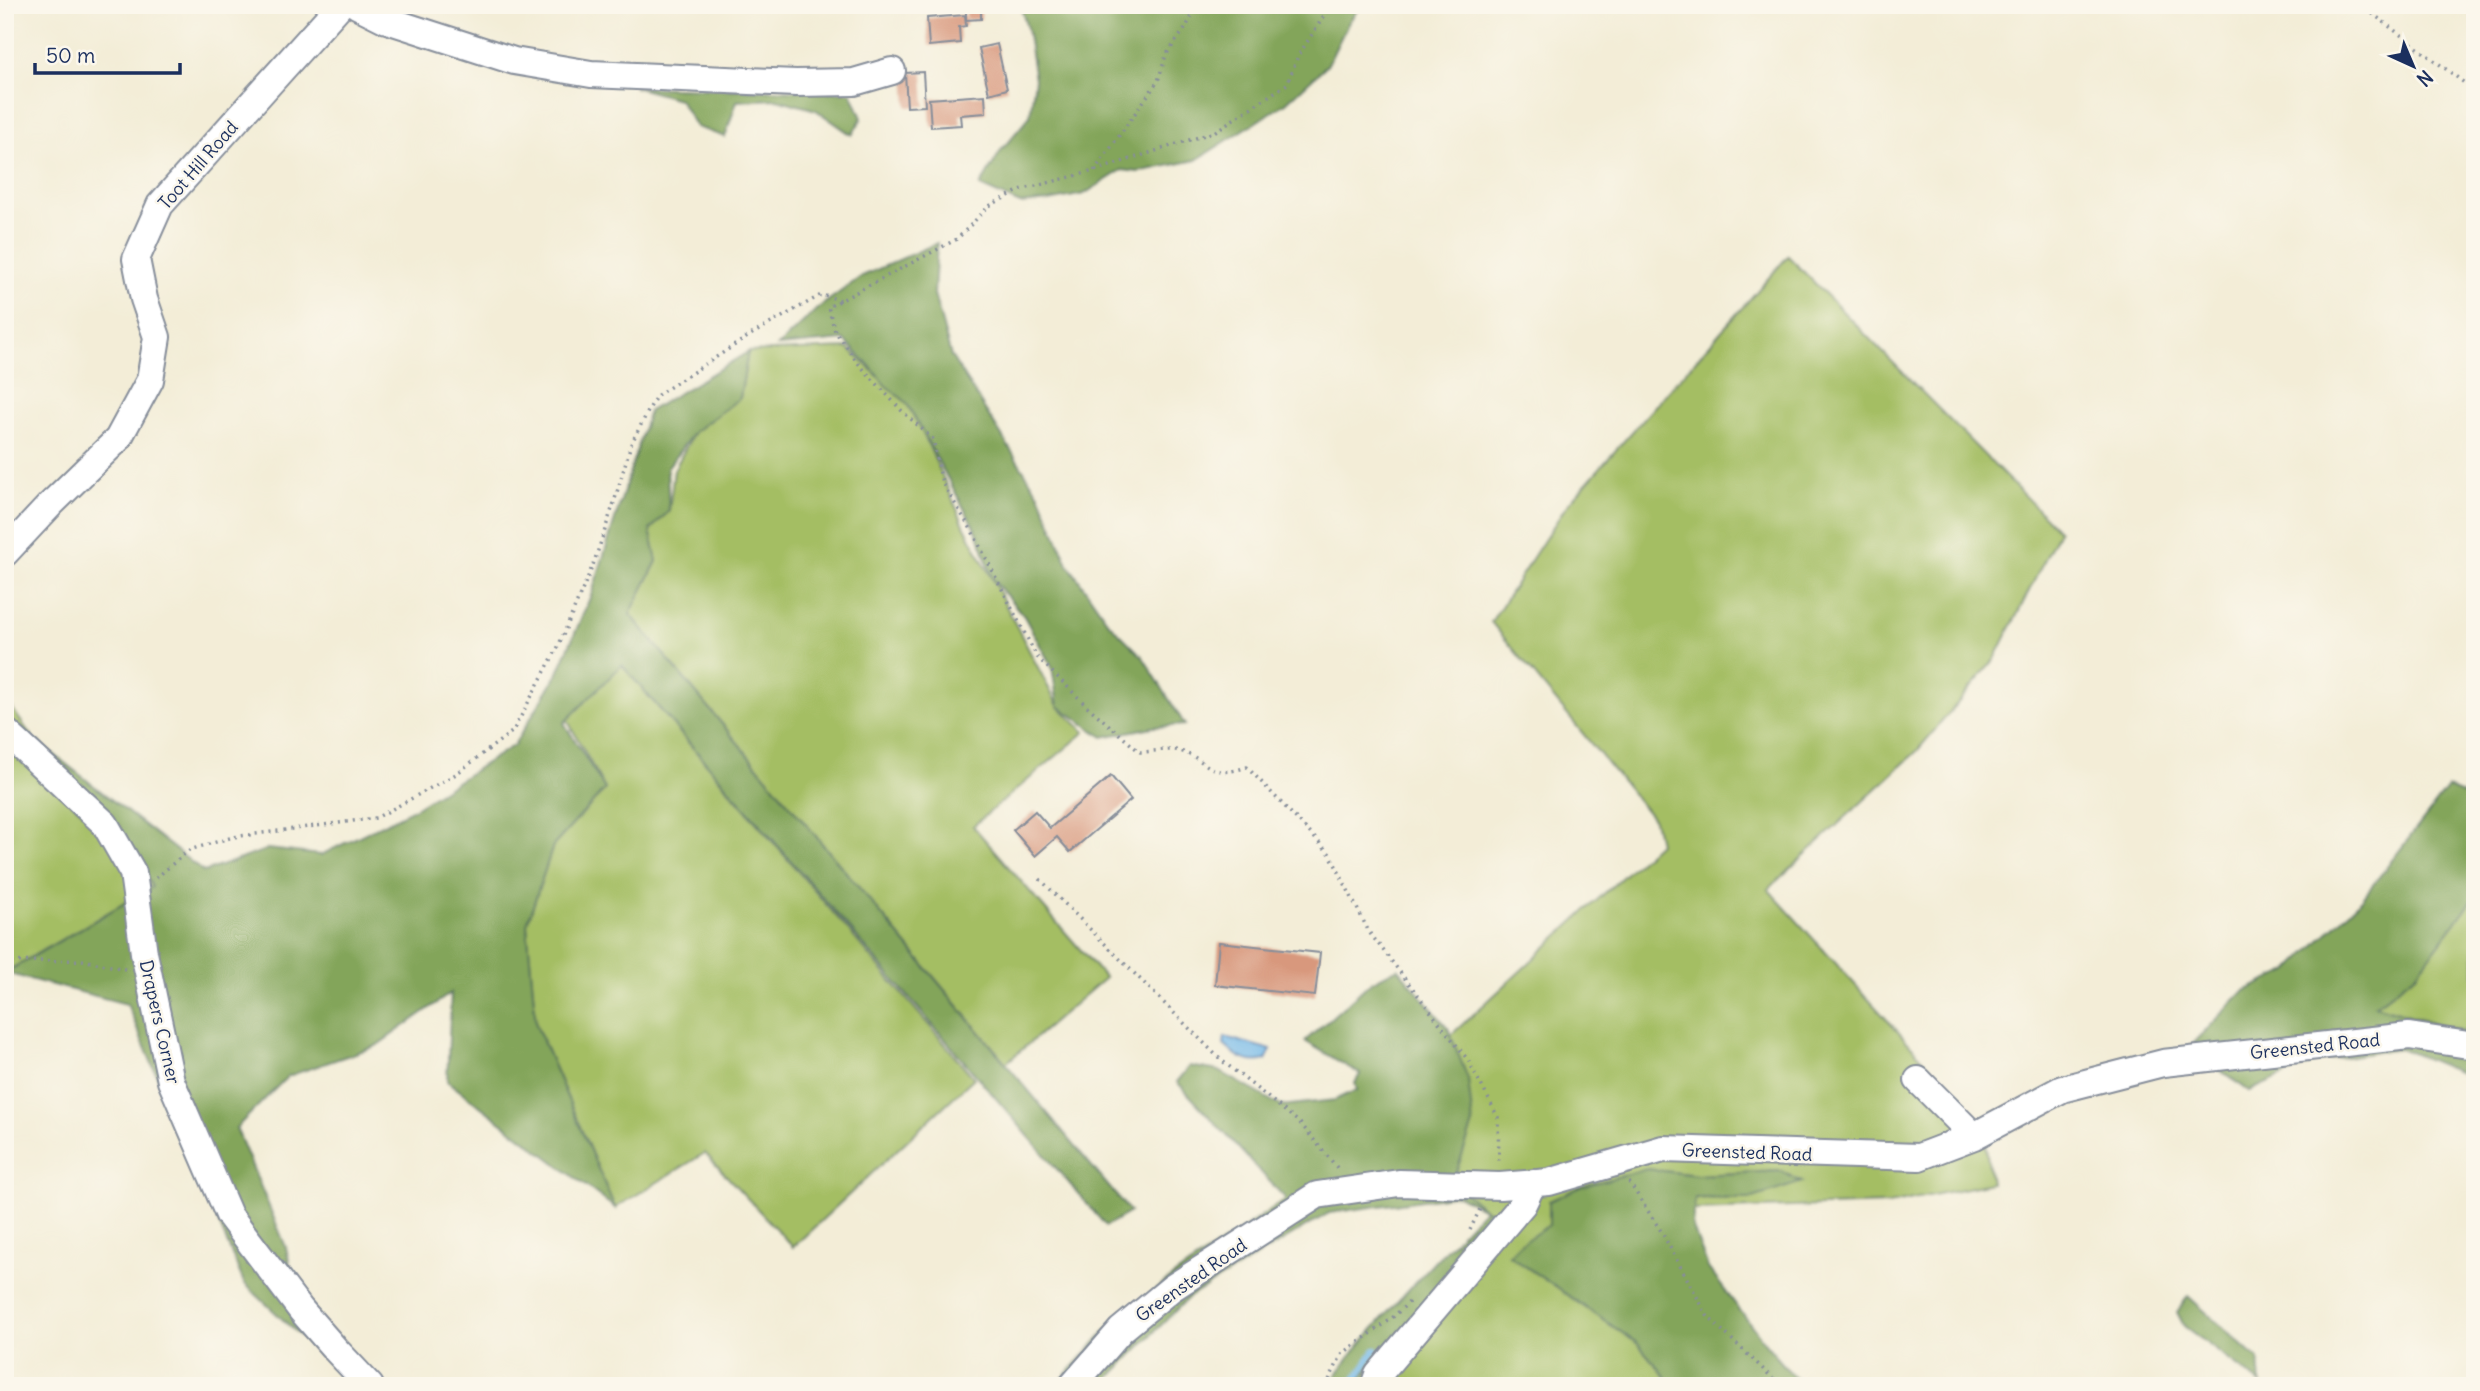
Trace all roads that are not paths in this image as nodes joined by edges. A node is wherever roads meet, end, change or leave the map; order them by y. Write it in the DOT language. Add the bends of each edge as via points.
graph roads {
  1 [pos="340,5"];
  2 [pos="357,5"];
  3 [pos="892,71"];
  4 [pos="5,553"];
  5 [pos="5,731"];
  6 [pos="2475,1046"];
  7 [pos="1918,1080"];
  8 [pos="1974,1136"];
  9 [pos="1533,1183"];
  10 [pos="370,1386"];
  11 [pos="1072,1386"];
  12 [pos="1374,1386"];
  1 -- 4 [label="street, Toot Hill Road" via="160,205 136,259 157,337 150,380 118,439"];
  2 -- 3 [label="street" via="387,20 514,61 591,74 796,83 853,82"];
  5 -- 10 [label="street, Drapers Corner" via="105,824 133,873 171,1081 229,1215 301,1310"];
  6 -- 8 [label="street, Greensted Road" via="2409,1036 2163,1063 2062,1089"];
  7 -- 8 [label="street"];
  8 -- 9 [label="street, Greensted Road" via="1919,1157 1663,1149"];
  9 -- 11 [label="street, Greensted Road" via="1399,1183 1317,1195 1172,1289 1121,1330"];
  9 -- 12 [label="street" via="1523,1204"];
}
